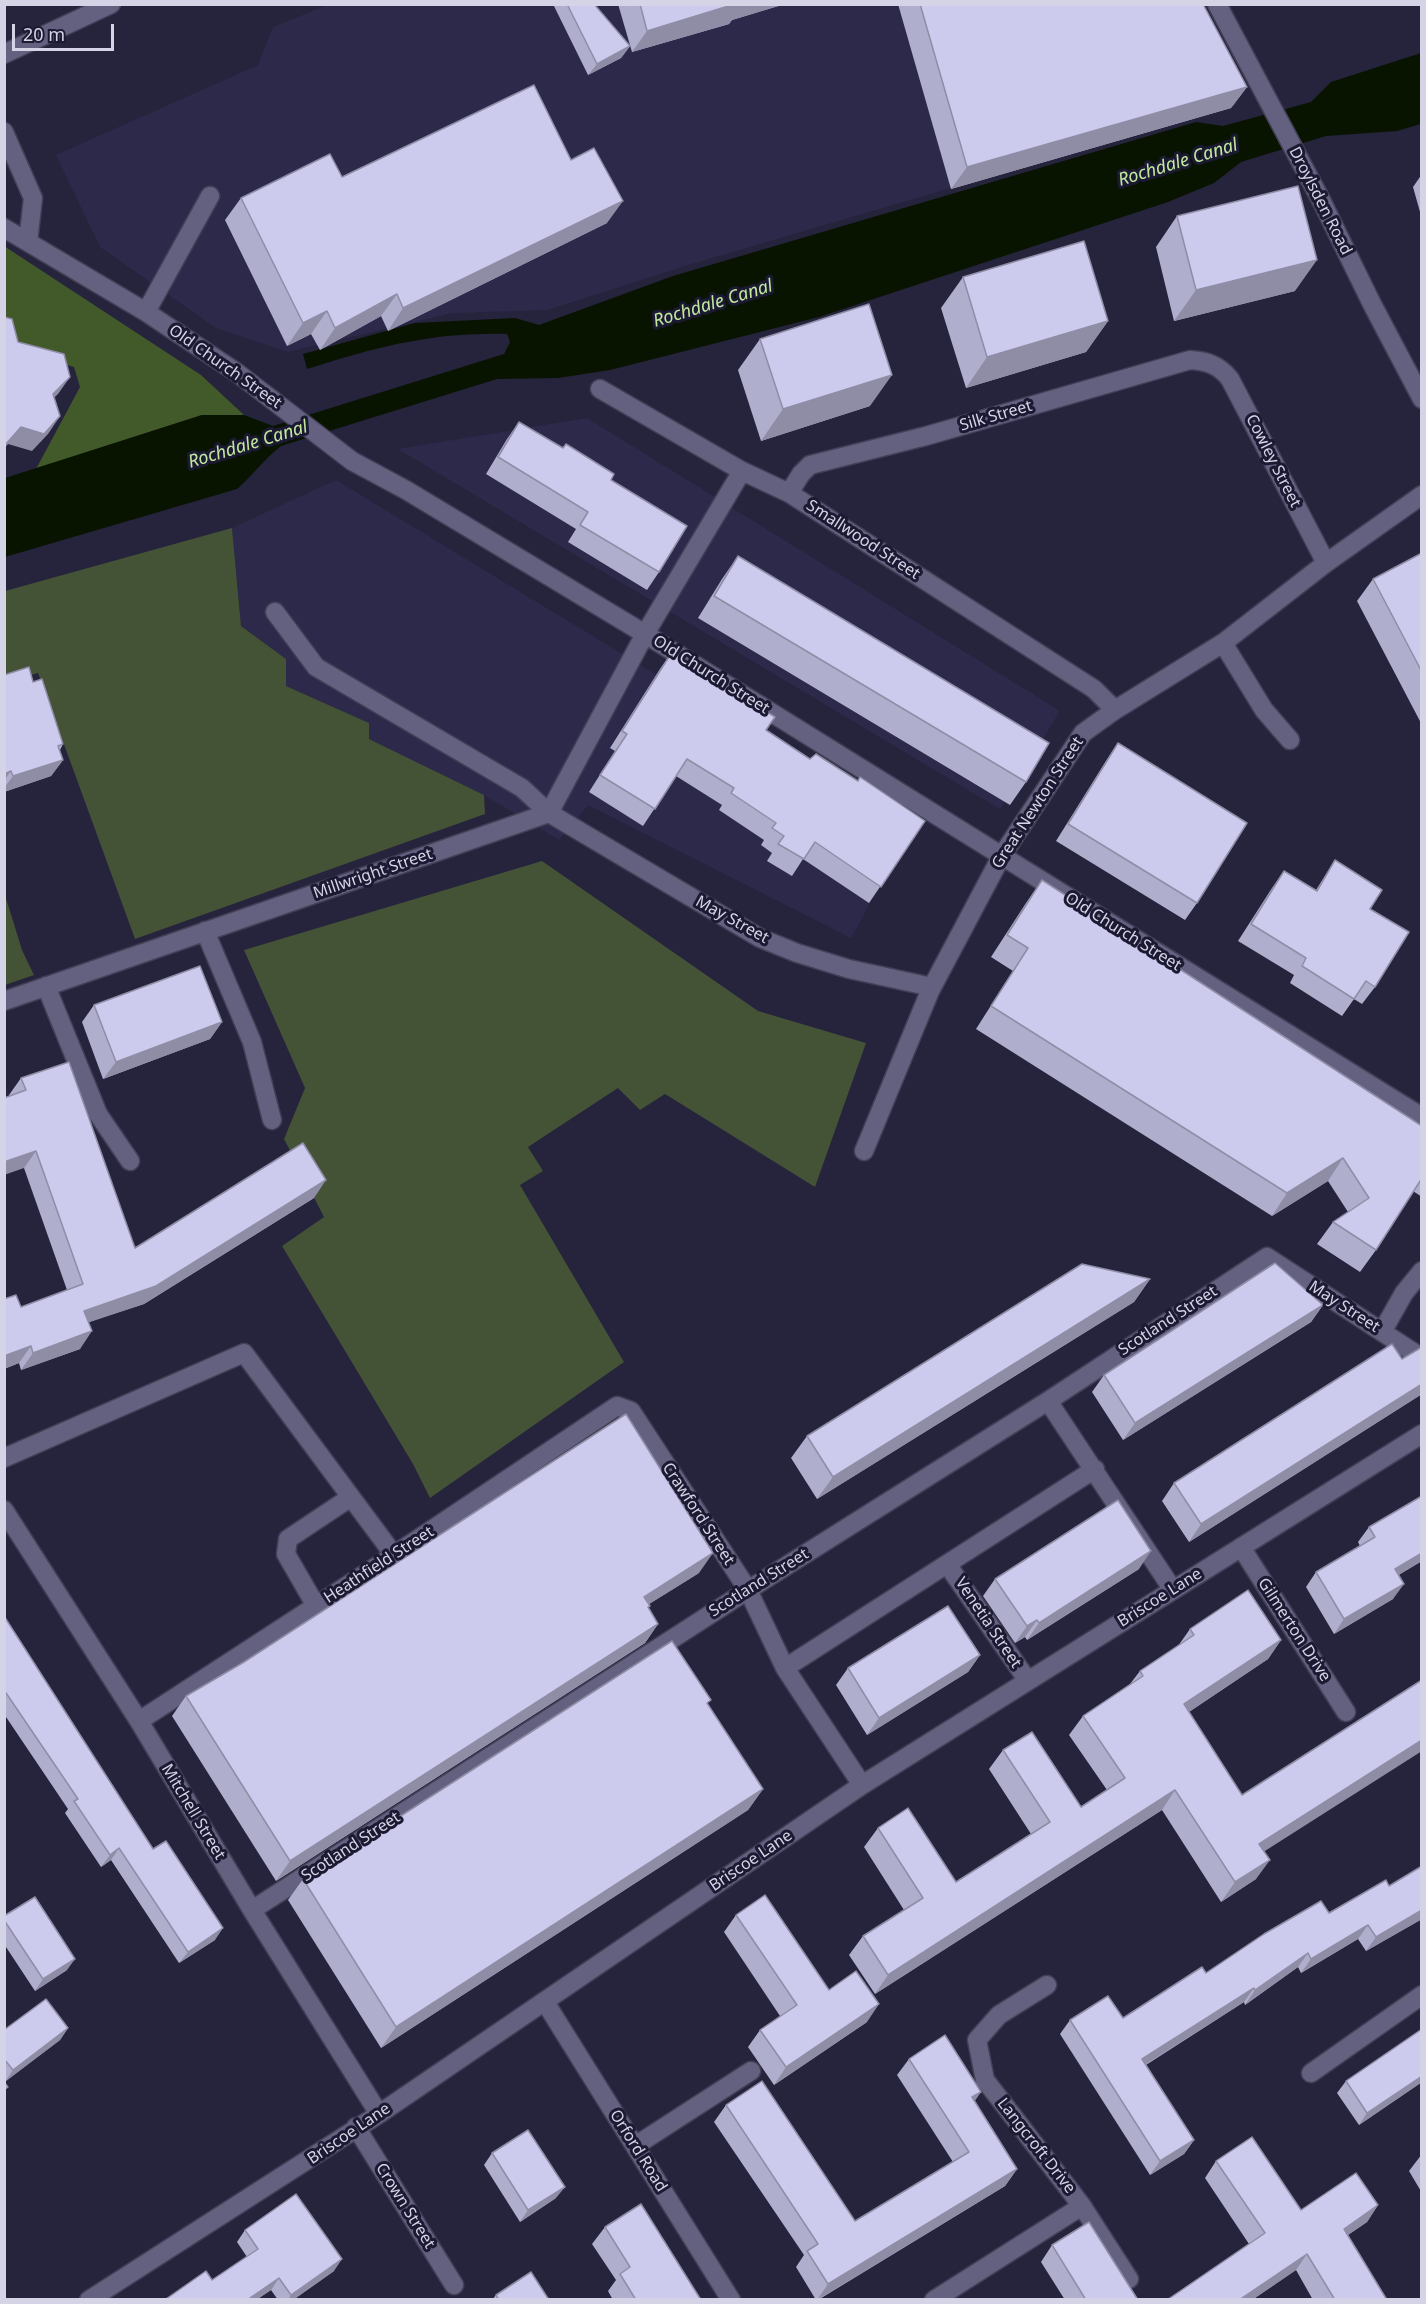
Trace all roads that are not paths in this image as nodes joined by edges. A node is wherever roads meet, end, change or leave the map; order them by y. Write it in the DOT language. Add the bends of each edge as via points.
graph roads {
  1 [pos="111,4"];
  2 [pos="1217,4"];
  3 [pos="4,54"];
  4 [pos="4,132"];
  5 [pos="210,196"];
  6 [pos="4,228"];
  7 [pos="27,242"];
  8 [pos="146,312"];
  9 [pos="1214,364"];
  10 [pos="600,389"];
  11 [pos="1422,399"];
  12 [pos="742,471"];
  13 [pos="789,492"];
  14 [pos="1422,495"];
  15 [pos="1326,563"];
  16 [pos="274,612"];
  17 [pos="645,634"];
  18 [pos="1223,643"];
  19 [pos="1115,710"];
  20 [pos="1290,740"];
  21 [pos="549,813"];
  22 [pos="1001,856"];
  23 [pos="205,931"];
  24 [pos="46,986"];
  25 [pos="932,987"];
  26 [pos="4,1000"];
  27 [pos="1422,1117"];
  28 [pos="272,1120"];
  29 [pos="864,1151"];
  30 [pos="130,1161"];
  31 [pos="1267,1257"];
  32 [pos="1422,1270"];
  33 [pos="1382,1332"];
  34 [pos="1422,1358"];
  35 [pos="1048,1401"];
  36 [pos="617,1406"];
  37 [pos="1422,1434"];
  38 [pos="4,1458"];
  39 [pos="1095,1469"];
  40 [pos="351,1497"];
  41 [pos="4,1510"];
  42 [pos="1241,1547"];
  43 [pos="394,1556"];
  44 [pos="947,1564"];
  45 [pos="748,1590"];
  46 [pos="1173,1590"];
  47 [pos="316,1606"];
  48 [pos="785,1668"];
  49 [pos="1028,1681"];
  50 [pos="1346,1712"];
  51 [pos="139,1721"];
  52 [pos="862,1785"];
  53 [pos="252,1910"];
  54 [pos="1047,1985"];
  55 [pos="1422,1995"];
  56 [pos="545,2002"];
  57 [pos="751,2072"];
  58 [pos="1311,2073"];
  59 [pos="379,2114"];
  60 [pos="356,2127"];
  61 [pos="635,2146"];
  62 [pos="1082,2206"];
  63 [pos="1129,2279"];
  64 [pos="454,2285"];
  65 [pos="89,2300"];
  66 [pos="731,2300"];
  67 [pos="934,2300"];
  1 -- 3 [label="street"];
  2 -- 11 [label="street, Droylsden Road"];
  4 -- 7 [label="street" via="33,198"];
  5 -- 8 [label="street"];
  6 -- 7 [label="street, Old Church Street"];
  7 -- 8 [label="street, Old Church Street"];
  8 -- 17 [label="street, Old Church Street" via="236,372 352,460"];
  9 -- 13 [label="street, Silk Street" via="1190,360 810,465"];
  9 -- 15 [label="street, Cowley Street" via="1230,379"];
  10 -- 12 [label="street, Smallwood Street"];
  12 -- 13 [label="street, Smallwood Street"];
  12 -- 17 [label="street"];
  13 -- 19 [label="street, Smallwood Street" via="1094,689"];
  14 -- 15 [label="street, Great Newton Street"];
  15 -- 18 [label="street, Great Newton Street"];
  16 -- 21 [label="street, May Street" via="316,667 522,788"];
  17 -- 21 [label="street"];
  17 -- 22 [label="street, Old Church Street"];
  18 -- 19 [label="street, Great Newton Street"];
  18 -- 20 [label="street" via="1264,710"];
  19 -- 22 [label="street, Great Newton Street" via="1083,733"];
  21 -- 23 [label="street, Millwright Street"];
  21 -- 25 [label="street, May Street" via="760,938 849,969"];
  22 -- 25 [label="street, Great Newton Street"];
  22 -- 27 [label="street, Old Church Street"];
  23 -- 24 [label="street, Millwright Street"];
  23 -- 28 [label="street" via="252,1042"];
  24 -- 26 [label="street, Millwright Street"];
  24 -- 30 [label="street" via="98,1114"];
  25 -- 29 [label="street, Great Newton Street"];
  31 -- 33 [label="street, May Street"];
  31 -- 35 [label="street, Scotland Street"];
  32 -- 33 [label="street"];
  33 -- 34 [label="street, May Street"];
  35 -- 39 [label="street"];
  35 -- 45 [label="street, Scotland Street"];
  36 -- 43 [label="street, Heathfield Street"];
  36 -- 45 [label="street, Crawford Street" via="631,1411"];
  37 -- 42 [label="street, Briscoe Lane"];
  38 -- 40 [label="street" via="244,1353"];
  39 -- 44 [label="street"];
  39 -- 46 [label="street"];
  40 -- 43 [label="street"];
  40 -- 47 [label="street" via="288,1539 286,1554"];
  41 -- 51 [label="street, Mitchell Street"];
  42 -- 46 [label="street, Briscoe Lane"];
  42 -- 50 [label="street, Gilmerton Drive"];
  43 -- 47 [label="street, Heathfield Street"];
  44 -- 48 [label="street"];
  44 -- 49 [label="street, Venetia Street"];
  45 -- 48 [label="street, Crawford Street"];
  45 -- 53 [label="street, Scotland Street"];
  46 -- 49 [label="street, Briscoe Lane"];
  47 -- 51 [label="street, Heathfield Street"];
  48 -- 52 [label="street, Crawford Street"];
  49 -- 52 [label="street, Briscoe Lane"];
  51 -- 53 [label="street, Mitchell Street"];
  52 -- 56 [label="street, Briscoe Lane"];
  53 -- 59 [label="street, Mitchell Street"];
  54 -- 62 [label="street, Langcroft Drive" via="999,2015 977,2040 985,2080"];
  55 -- 58 [label="street"];
  56 -- 59 [label="street, Briscoe Lane"];
  56 -- 61 [label="street, Orford Road"];
  57 -- 61 [label="street"];
  59 -- 60 [label="street, Briscoe Lane"];
  60 -- 64 [label="street, Crown Street"];
  60 -- 65 [label="street, Briscoe Lane"];
  61 -- 66 [label="street, Orford Road"];
  62 -- 63 [label="street"];
  62 -- 67 [label="street, Langcroft Drive"];
}
